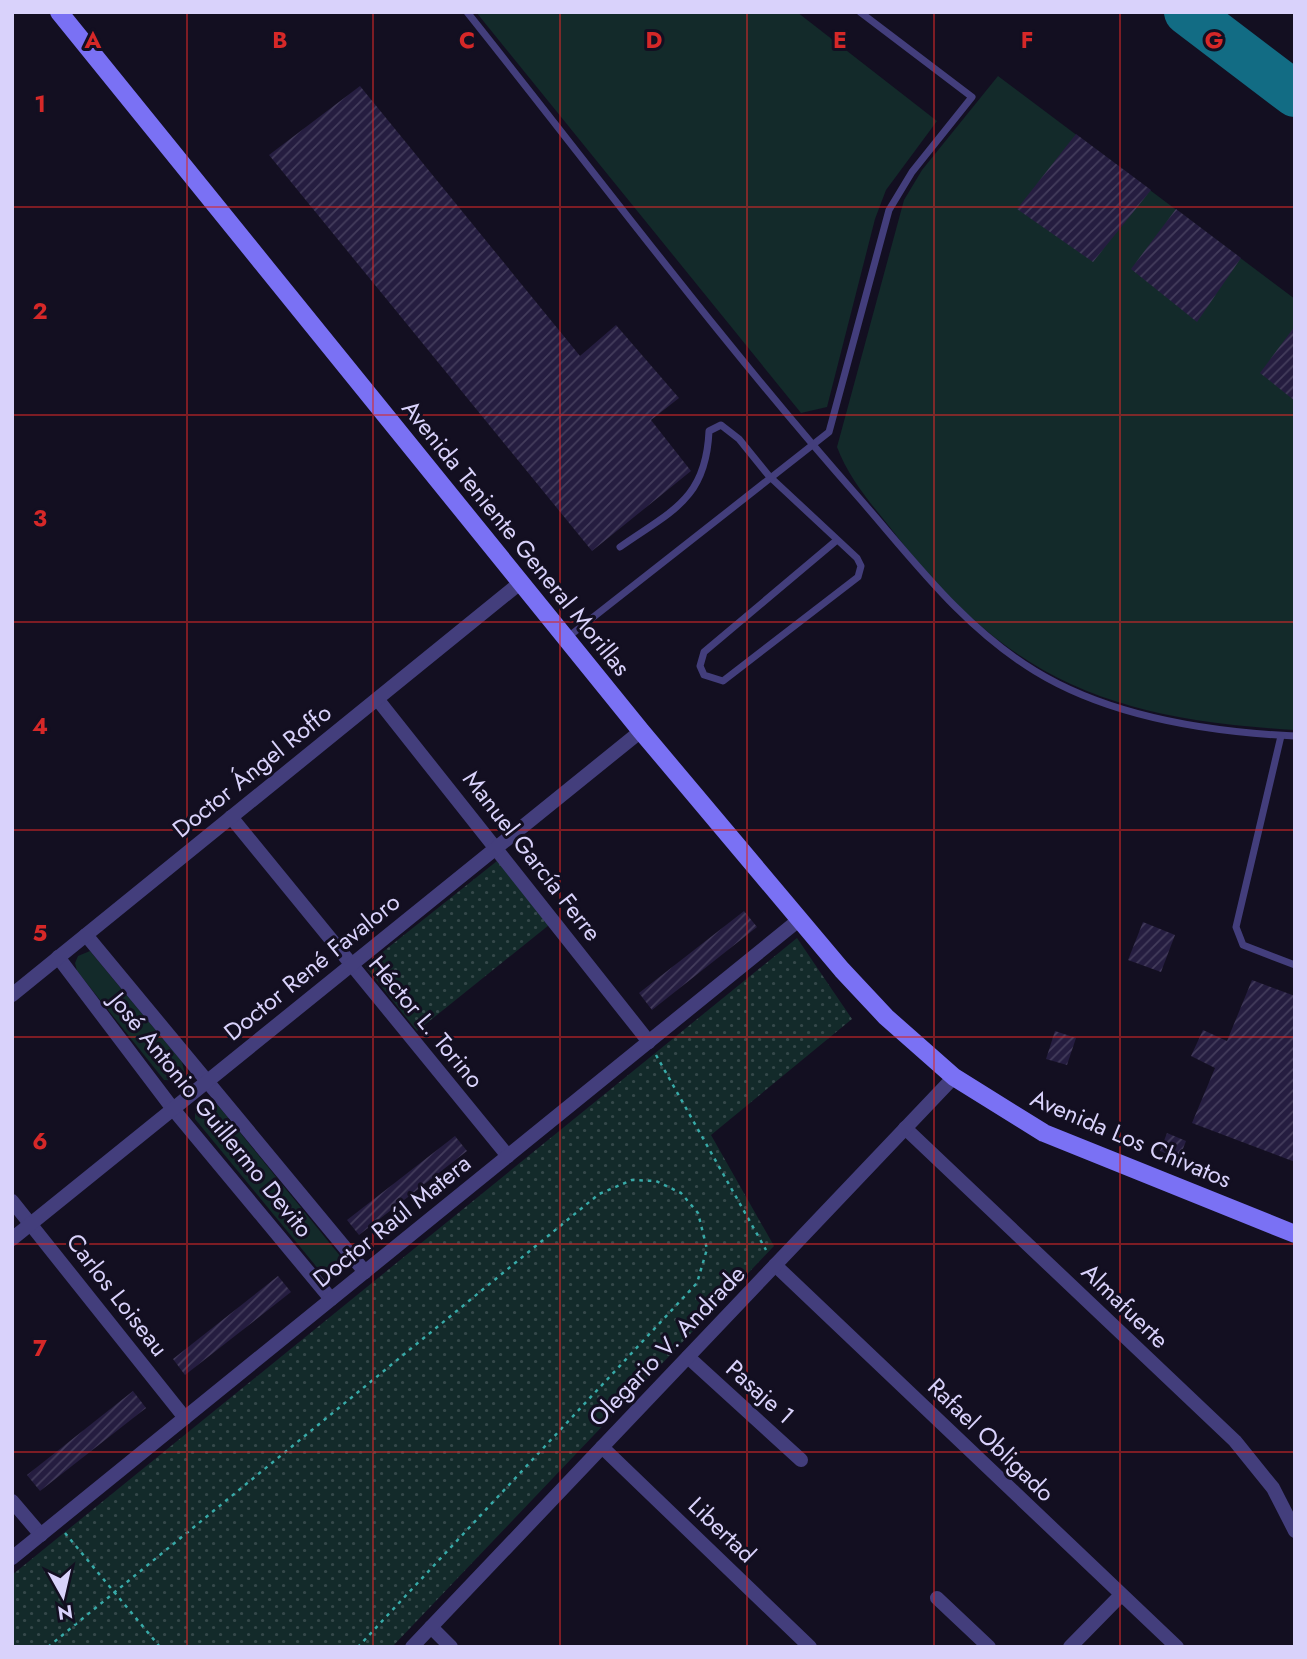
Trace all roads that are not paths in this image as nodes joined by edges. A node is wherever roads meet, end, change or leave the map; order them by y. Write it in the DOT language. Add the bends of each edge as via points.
graph roads {
  1 [pos="58,12"];
  2 [pos="467,12"];
  3 [pos="860,12"];
  4 [pos="812,445"];
  5 [pos="769,476"];
  6 [pos="837,540"];
  7 [pos="620,547"];
  8 [pos="520,583"];
  9 [pos="566,639"];
  10 [pos="378,700"];
  11 [pos="641,731"];
  12 [pos="1281,736"];
  13 [pos="1295,736"];
  14 [pos="231,817"];
  15 [pos="497,847"];
  16 [pos="800,919"];
  17 [pos="86,935"];
  18 [pos="58,957"];
  19 [pos="1295,965"];
  20 [pos="350,966"];
  21 [pos="12,995"];
  22 [pos="649,1042"];
  23 [pos="954,1077"];
  24 [pos="207,1081"];
  25 [pos="173,1109"];
  26 [pos="905,1128"];
  27 [pos="508,1156"];
  28 [pos="12,1201"];
  29 [pos="31,1224"];
  30 [pos="1295,1234"];
  31 [pos="12,1239"];
  32 [pos="775,1265"];
  33 [pos="365,1272"];
  34 [pos="331,1299"];
  35 [pos="688,1357"];
  36 [pos="185,1418"];
  37 [pos="602,1447"];
  38 [pos="801,1460"];
  39 [pos="12,1501"];
  40 [pos="1295,1531"];
  41 [pos="41,1535"];
  42 [pos="12,1558"];
  43 [pos="1121,1595"];
  44 [pos="937,1598"];
  45 [pos="431,1627"];
  46 [pos="412,1647"];
  47 [pos="451,1647"];
  48 [pos="810,1647"];
  49 [pos="989,1647"];
  50 [pos="1070,1647"];
  51 [pos="1177,1647"];
  1 -- 8 [label="main road, Avenida Teniente General Morillas"];
  2 -- 4 [label="lane"];
  3 -- 4 [label="lane" via="972,97 912,172 889,210 829,432"];
  4 -- 5 [label="lane"];
  4 -- 12 [label="lane" via="967,619 1037,672 1134,713"];
  5 -- 6 [label="lane"];
  5 -- 7 [label="lane" via="739,439 721,425 714,426 709,431 705,467 690,496"];
  5 -- 9 [label="lane"];
  6 -- 6 [label="lane" via="857,558 861,566 858,577 729,679 716,681 704,675 700,666 704,652"];
  8 -- 9 [label="main road, Avenida Teniente General Morillas"];
  8 -- 10 [label="street, Doctor Ángel Roffo"];
  9 -- 11 [label="main road, Avenida Teniente General Morillas"];
  10 -- 14 [label="street, Doctor Ángel Roffo"];
  10 -- 15 [label="street, Manuel García Ferre"];
  11 -- 15 [label="street, Doctor René Favaloro"];
  11 -- 16 [label="main road, Avenida Teniente General Morillas"];
  12 -- 13 [label="lane"];
  12 -- 19 [label="lane" via="1236,927 1243,945"];
  14 -- 17 [label="street, Doctor Ángel Roffo"];
  14 -- 20 [label="street, Héctor L. Torino"];
  15 -- 20 [label="street, Doctor René Favaloro"];
  15 -- 22 [label="street, Manuel García Ferre"];
  16 -- 22 [label="street, Doctor Raúl Matera"];
  16 -- 23 [label="main road, Avenida Teniente General Morillas" via="886,1017"];
  17 -- 18 [label="street, Doctor Ángel Roffo"];
  17 -- 24 [label="street, José Antonio Guillermo Devito"];
  18 -- 21 [label="street, Doctor Ángel Roffo"];
  18 -- 25 [label="street, José Antonio Guillermo Devito"];
  20 -- 24 [label="street, Doctor René Favaloro"];
  20 -- 27 [label="street, Héctor L. Torino"];
  22 -- 27 [label="street, Doctor Raúl Matera"];
  23 -- 26 [label="street, Olegario V. Andrade"];
  23 -- 30 [label="main road, Avenida Los Chivatos" via="1044,1133"];
  24 -- 25 [label="street, Doctor René Favaloro"];
  24 -- 33 [label="street, José Antonio Guillermo Devito"];
  25 -- 29 [label="street, Doctor René Favaloro"];
  25 -- 34 [label="street, José Antonio Guillermo Devito"];
  26 -- 32 [label="street, Olegario V. Andrade"];
  26 -- 40 [label="street, Almafuerte" via="1235,1441 1273,1488"];
  27 -- 33 [label="street, Doctor Raúl Matera"];
  28 -- 29 [label="street, Carlos Loiseau"];
  29 -- 31 [label="street, Doctor René Favaloro"];
  29 -- 36 [label="street, Carlos Loiseau"];
  32 -- 35 [label="street, Olegario V. Andrade"];
  32 -- 43 [label="street, Rafael Obligado"];
  33 -- 34 [label="street, Doctor Raúl Matera"];
  34 -- 36 [label="street, Doctor Raúl Matera"];
  35 -- 37 [label="street, Olegario V. Andrade"];
  35 -- 38 [label="street, Pasaje 1"];
  36 -- 41 [label="street, Doctor Raúl Matera"];
  37 -- 45 [label="street, Olegario V. Andrade"];
  37 -- 48 [label="street, Libertad"];
  39 -- 41 [label="street"];
  41 -- 42 [label="street, Doctor Raúl Matera"];
  43 -- 50 [label="street"];
  43 -- 51 [label="street, Rafael Obligado"];
  44 -- 49 [label="street"];
  45 -- 46 [label="street, Olegario V. Andrade"];
  45 -- 47 [label="street"];
}
